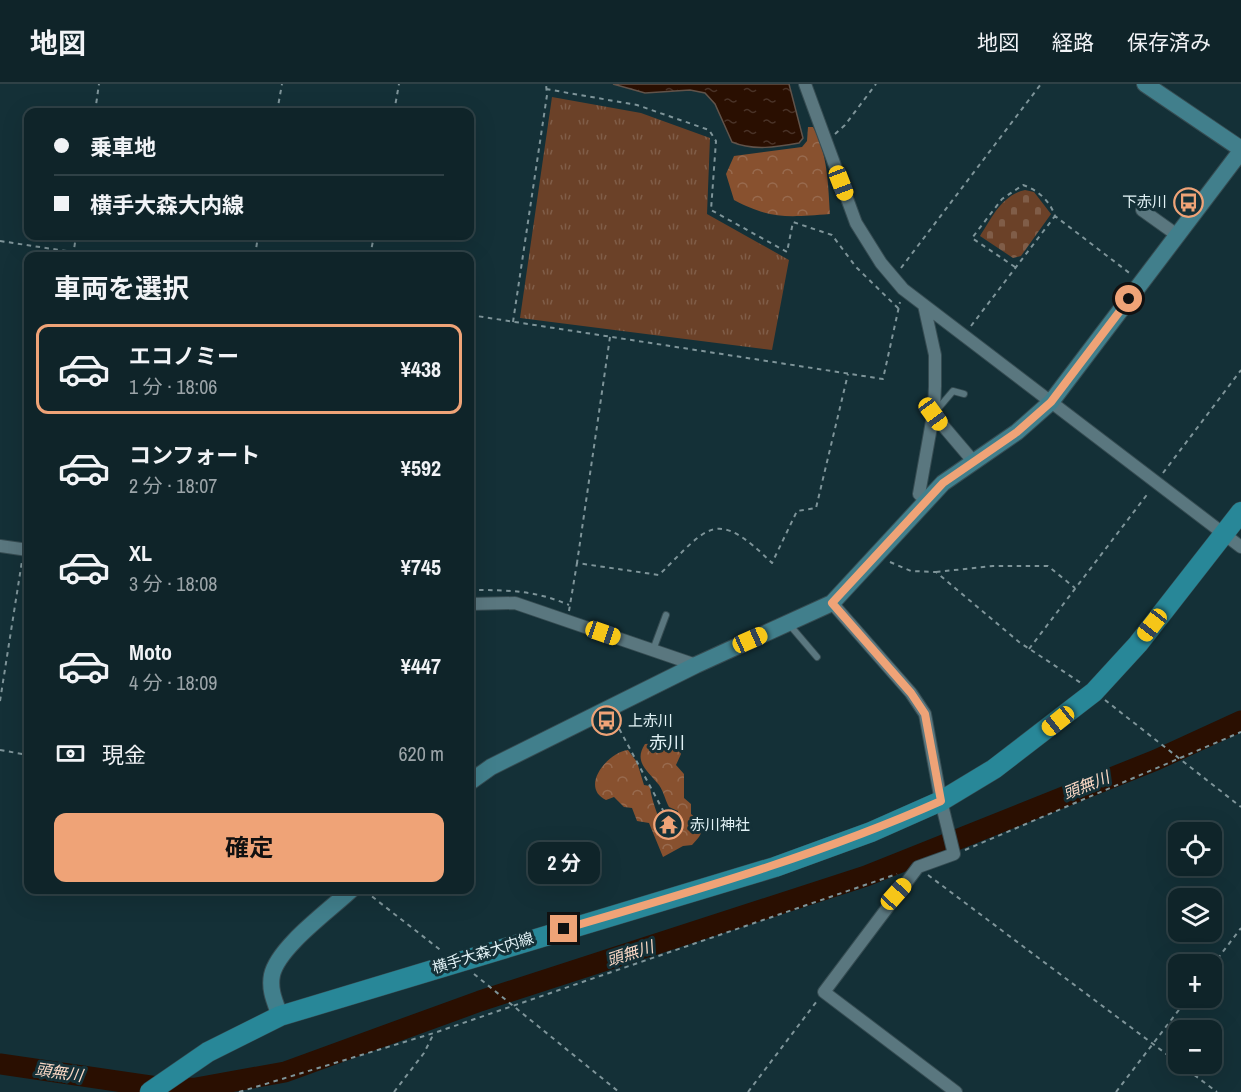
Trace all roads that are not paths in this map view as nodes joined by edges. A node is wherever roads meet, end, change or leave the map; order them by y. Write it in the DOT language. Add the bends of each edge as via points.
graph roads {
  1 [pos="805,84"];
  2 [pos="1145,84"];
  3 [pos="1241,150"];
  4 [pos="1142,210"];
  5 [pos="1177,235"];
  6 [pos="924,304"];
  7 [pos="964,394"];
  8 [pos="1051,402"];
  9 [pos="933,414"];
  10 [pos="973,461"];
  11 [pos="926,499"];
  12 [pos="1241,512"];
  13 [pos="1224,533"];
  14 [pos="0,546"];
  15 [pos="1241,547"];
  16 [pos="24,550"];
  17 [pos="832,603"];
  18 [pos="474,604"];
  19 [pos="666,615"];
  20 [pos="788,623"];
  21 [pos="653,650"];
  22 [pos="817,657"];
  23 [pos="696,665"];
  24 [pos="474,779"];
  25 [pos="941,801"];
  26 [pos="347,894"];
  27 [pos="280,1016"];
  28 [pos="150,1092"];
  29 [pos="956,1092"];
  1 -- 6 [label="street" via="856,223 881,263 903,289"];
  2 -- 3 [label="street"];
  3 -- 5 [label="street"];
  4 -- 5 [label="street"];
  5 -- 8 [label="street"];
  6 -- 8 [label="street"];
  6 -- 9 [label="street" via="935,356"];
  7 -- 9 [label="lane" via="953,391"];
  8 -- 10 [label="street" via="1017,432"];
  8 -- 13 [label="street"];
  9 -- 10 [label="street"];
  9 -- 11 [label="street" via="919,494"];
  10 -- 11 [label="street"];
  11 -- 17 [label="street"];
  12 -- 13 [label="main road, 横手大森大内線"];
  13 -- 15 [label="street"];
  13 -- 25 [label="main road, 横手大森大内線" via="1138,644 1094,692 994,769"];
  14 -- 16 [label="street"];
  17 -- 20 [label="street"];
  17 -- 25 [label="street" via="925,714"];
  18 -- 21 [label="street" via="515,603"];
  19 -- 21 [label="lane"];
  20 -- 22 [label="lane"];
  20 -- 23 [label="street"];
  21 -- 23 [label="street"];
  23 -- 24 [label="street" via="491,767"];
  25 -- 27 [label="main road, 横手大森大内線" via="775,867"];
  25 -- 29 [label="street" via="954,854 915,872 824,992"];
  26 -- 27 [label="street" via="279,958 272,976 272,994"];
  27 -- 28 [label="main road, 横手大森大内線" via="208,1052"];
}
